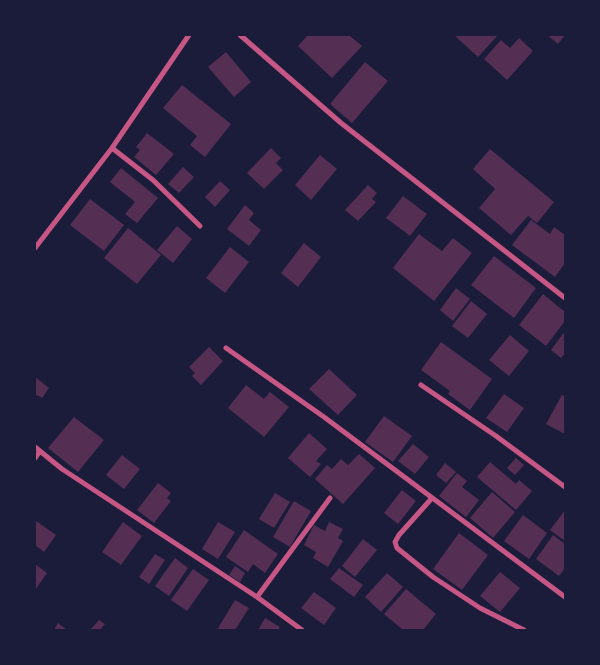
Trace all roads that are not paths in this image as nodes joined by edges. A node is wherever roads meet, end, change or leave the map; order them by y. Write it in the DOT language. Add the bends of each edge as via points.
graph roads {
  1 [pos="240,35"];
  2 [pos="186,36"];
  3 [pos="112,148"];
  4 [pos="200,226"];
  5 [pos="35,248"];
  6 [pos="565,298"];
  7 [pos="226,348"];
  8 [pos="421,385"];
  9 [pos="37,449"];
  10 [pos="35,458"];
  11 [pos="565,487"];
  12 [pos="330,498"];
  13 [pos="432,498"];
  14 [pos="257,597"];
  15 [pos="565,597"];
  16 [pos="302,630"];
  17 [pos="524,630"];
  1 -- 6 [label="street" via="341,124"];
  2 -- 3 [label="street"];
  3 -- 4 [label="street" via="159,186"];
  3 -- 5 [label="street"];
  7 -- 13 [label="street"];
  8 -- 11 [label="street"];
  9 -- 10 [label="street"];
  9 -- 14 [label="street"];
  12 -- 14 [label="street"];
  13 -- 15 [label="street"];
  13 -- 17 [label="street" via="399,535 395,542 397,548 480,608"];
  14 -- 16 [label="street"];
}
